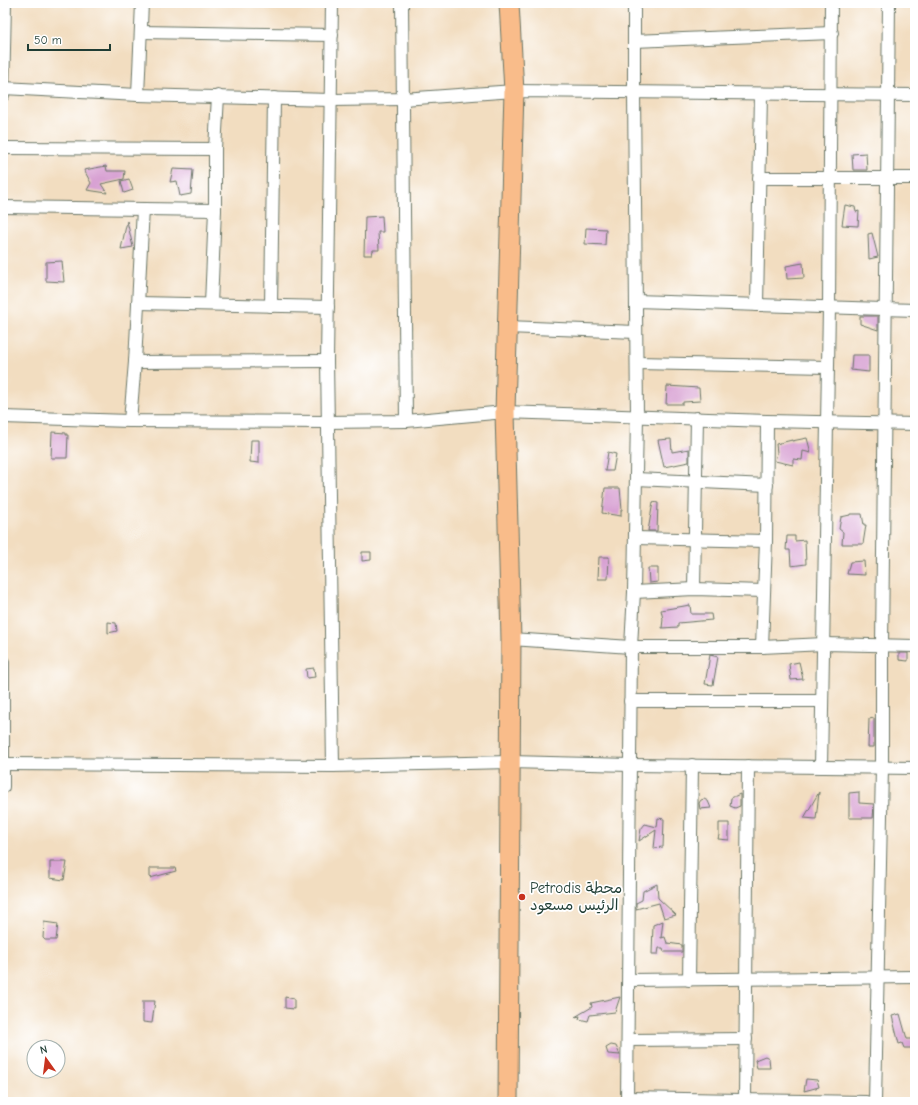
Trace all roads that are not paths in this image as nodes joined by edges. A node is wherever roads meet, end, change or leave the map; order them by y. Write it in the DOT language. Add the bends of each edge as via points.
graph roads {
  1 [pos="5,3"];
  2 [pos="142,3"];
  3 [pos="332,3"];
  4 [pos="402,3"];
  5 [pos="509,3"];
  6 [pos="634,3"];
  7 [pos="831,3"];
  8 [pos="889,3"];
  9 [pos="141,32"];
  10 [pos="832,33"];
  11 [pos="332,35"];
  12 [pos="634,41"];
  13 [pos="3,88"];
  14 [pos="514,92"];
  15 [pos="634,94"];
  16 [pos="761,94"];
  17 [pos="138,95"];
  18 [pos="831,95"];
  19 [pos="888,95"];
  20 [pos="915,95"];
  21 [pos="218,96"];
  22 [pos="3,97"];
  23 [pos="274,98"];
  24 [pos="403,99"];
  25 [pos="331,100"];
  26 [pos="3,148"];
  27 [pos="215,149"];
  28 [pos="759,178"];
  29 [pos="831,178"];
  30 [pos="888,178"];
  31 [pos="915,178"];
  32 [pos="3,208"];
  33 [pos="143,208"];
  34 [pos="215,210"];
  35 [pos="636,301"];
  36 [pos="138,303"];
  37 [pos="211,304"];
  38 [pos="757,305"];
  39 [pos="271,306"];
  40 [pos="328,307"];
  41 [pos="829,308"];
  42 [pos="885,310"];
  43 [pos="915,310"];
  44 [pos="507,327"];
  45 [pos="636,332"];
  46 [pos="327,361"];
  47 [pos="135,362"];
  48 [pos="637,362"];
  49 [pos="827,367"];
  50 [pos="505,412"];
  51 [pos="637,416"];
  52 [pos="3,417"];
  53 [pos="697,418"];
  54 [pos="406,421"];
  55 [pos="767,421"];
  56 [pos="826,421"];
  57 [pos="130,422"];
  58 [pos="327,422"];
  59 [pos="885,423"];
  60 [pos="915,424"];
  61 [pos="636,480"];
  62 [pos="696,481"];
  63 [pos="767,484"];
  64 [pos="635,538"];
  65 [pos="694,540"];
  66 [pos="766,541"];
  67 [pos="694,589"];
  68 [pos="764,591"];
  69 [pos="634,592"];
  70 [pos="511,639"];
  71 [pos="824,644"];
  72 [pos="882,645"];
  73 [pos="631,646"];
  74 [pos="915,646"];
  75 [pos="762,647"];
  76 [pos="3,662"];
  77 [pos="630,701"];
  78 [pos="822,701"];
  79 [pos="510,762"];
  80 [pos="4,764"];
  81 [pos="630,765"];
  82 [pos="692,765"];
  83 [pos="332,766"];
  84 [pos="748,766"];
  85 [pos="821,767"];
  86 [pos="882,768"];
  87 [pos="915,768"];
  88 [pos="3,787"];
  89 [pos="878,977"];
  90 [pos="915,977"];
  91 [pos="746,979"];
  92 [pos="628,980"];
  93 [pos="689,980"];
  94 [pos="746,1039"];
  95 [pos="628,1040"];
  96 [pos="627,1100"];
  97 [pos="745,1100"];
  98 [pos="760,1101"];
  99 [pos="508,1102"];
  100 [pos="828,1102"];
  101 [pos="866,1102"];
  102 [pos="875,1102"];
  1 -- 13 [label="street"];
  2 -- 9 [label="street"];
  3 -- 11 [label="street"];
  4 -- 24 [label="street"];
  5 -- 14 [label="main road"];
  6 -- 12 [label="street"];
  7 -- 10 [label="street"];
  8 -- 19 [label="street"];
  9 -- 11 [label="street"];
  9 -- 17 [label="street"];
  10 -- 12 [label="street"];
  10 -- 18 [label="street"];
  11 -- 25 [label="street"];
  12 -- 15 [label="street"];
  13 -- 17 [label="street"];
  13 -- 22 [label="street"];
  14 -- 15 [label="street"];
  14 -- 24 [label="street"];
  14 -- 44 [label="main road"];
  15 -- 16 [label="street"];
  15 -- 35 [label="street"];
  16 -- 18 [label="street"];
  16 -- 28 [label="street"];
  17 -- 21 [label="street"];
  18 -- 19 [label="street"];
  18 -- 29 [label="street"];
  19 -- 20 [label="street"];
  19 -- 30 [label="street"];
  21 -- 23 [label="street"];
  21 -- 27 [label="street"];
  23 -- 25 [label="street"];
  23 -- 39 [label="street"];
  24 -- 25 [label="street"];
  24 -- 54 [label="street"];
  25 -- 40 [label="street"];
  26 -- 27 [label="street"];
  27 -- 34 [label="street"];
  28 -- 29 [label="street"];
  28 -- 38 [label="street"];
  29 -- 30 [label="street"];
  29 -- 41 [label="street"];
  30 -- 31 [label="street"];
  30 -- 42 [label="street"];
  32 -- 33 [label="street"];
  33 -- 34 [label="street"];
  33 -- 36 [label="street"];
  34 -- 37 [label="street"];
  35 -- 38 [label="street"];
  35 -- 45 [label="street"];
  36 -- 37 [label="street"];
  36 -- 47 [label="street"];
  37 -- 39 [label="street"];
  38 -- 41 [label="street"];
  39 -- 40 [label="street"];
  40 -- 46 [label="street"];
  41 -- 42 [label="street"];
  41 -- 49 [label="street"];
  42 -- 43 [label="street"];
  42 -- 59 [label="street"];
  44 -- 45 [label="street"];
  44 -- 50 [label="main road"];
  45 -- 48 [label="street"];
  46 -- 47 [label="street"];
  46 -- 58 [label="street"];
  47 -- 57 [label="street"];
  48 -- 49 [label="street"];
  48 -- 51 [label="street"];
  49 -- 56 [label="street"];
  50 -- 51 [label="street"];
  50 -- 54 [label="street"];
  50 -- 70 [label="main road"];
  51 -- 53 [label="street"];
  51 -- 61 [label="street"];
  52 -- 57 [label="street"];
  53 -- 55 [label="street"];
  53 -- 62 [label="street"];
  54 -- 58 [label="street"];
  55 -- 56 [label="street"];
  55 -- 63 [label="street"];
  56 -- 59 [label="street"];
  56 -- 71 [label="street"];
  57 -- 58 [label="street"];
  58 -- 83 [label="street"];
  59 -- 60 [label="street"];
  59 -- 72 [label="street"];
  61 -- 62 [label="street"];
  61 -- 64 [label="street"];
  62 -- 63 [label="street"];
  62 -- 65 [label="street"];
  63 -- 66 [label="street"];
  64 -- 65 [label="street"];
  64 -- 69 [label="street"];
  65 -- 66 [label="street"];
  65 -- 67 [label="street"];
  66 -- 68 [label="street"];
  67 -- 68 [label="street"];
  67 -- 69 [label="street"];
  68 -- 75 [label="street"];
  69 -- 73 [label="street"];
  70 -- 73 [label="street"];
  70 -- 79 [label="main road"];
  71 -- 72 [label="street"];
  71 -- 75 [label="street"];
  71 -- 78 [label="street"];
  72 -- 74 [label="street"];
  72 -- 86 [label="street"];
  73 -- 75 [label="street"];
  73 -- 77 [label="street"];
  76 -- 80 [label="street"];
  77 -- 78 [label="street"];
  77 -- 81 [label="street"];
  78 -- 85 [label="street"];
  79 -- 81 [label="street"];
  79 -- 83 [label="street"];
  79 -- 99 [label="main road"];
  80 -- 83 [label="street"];
  80 -- 88 [label="street"];
  81 -- 82 [label="street"];
  81 -- 92 [label="street"];
  82 -- 84 [label="street"];
  82 -- 93 [label="street"];
  84 -- 85 [label="street"];
  84 -- 91 [label="street"];
  85 -- 86 [label="street"];
  86 -- 87 [label="street"];
  86 -- 89 [label="street"];
  89 -- 90 [label="street"];
  89 -- 91 [label="street"];
  89 -- 102 [label="street"];
  91 -- 93 [label="street"];
  91 -- 94 [label="street"];
  92 -- 93 [label="street"];
  92 -- 95 [label="street"];
  94 -- 95 [label="street"];
  94 -- 97 [label="street"];
  95 -- 96 [label="street"];
  96 -- 97 [label="street"];
  97 -- 98 [label="street"];
  98 -- 100 [label="street"];
  100 -- 101 [label="street"];
}
